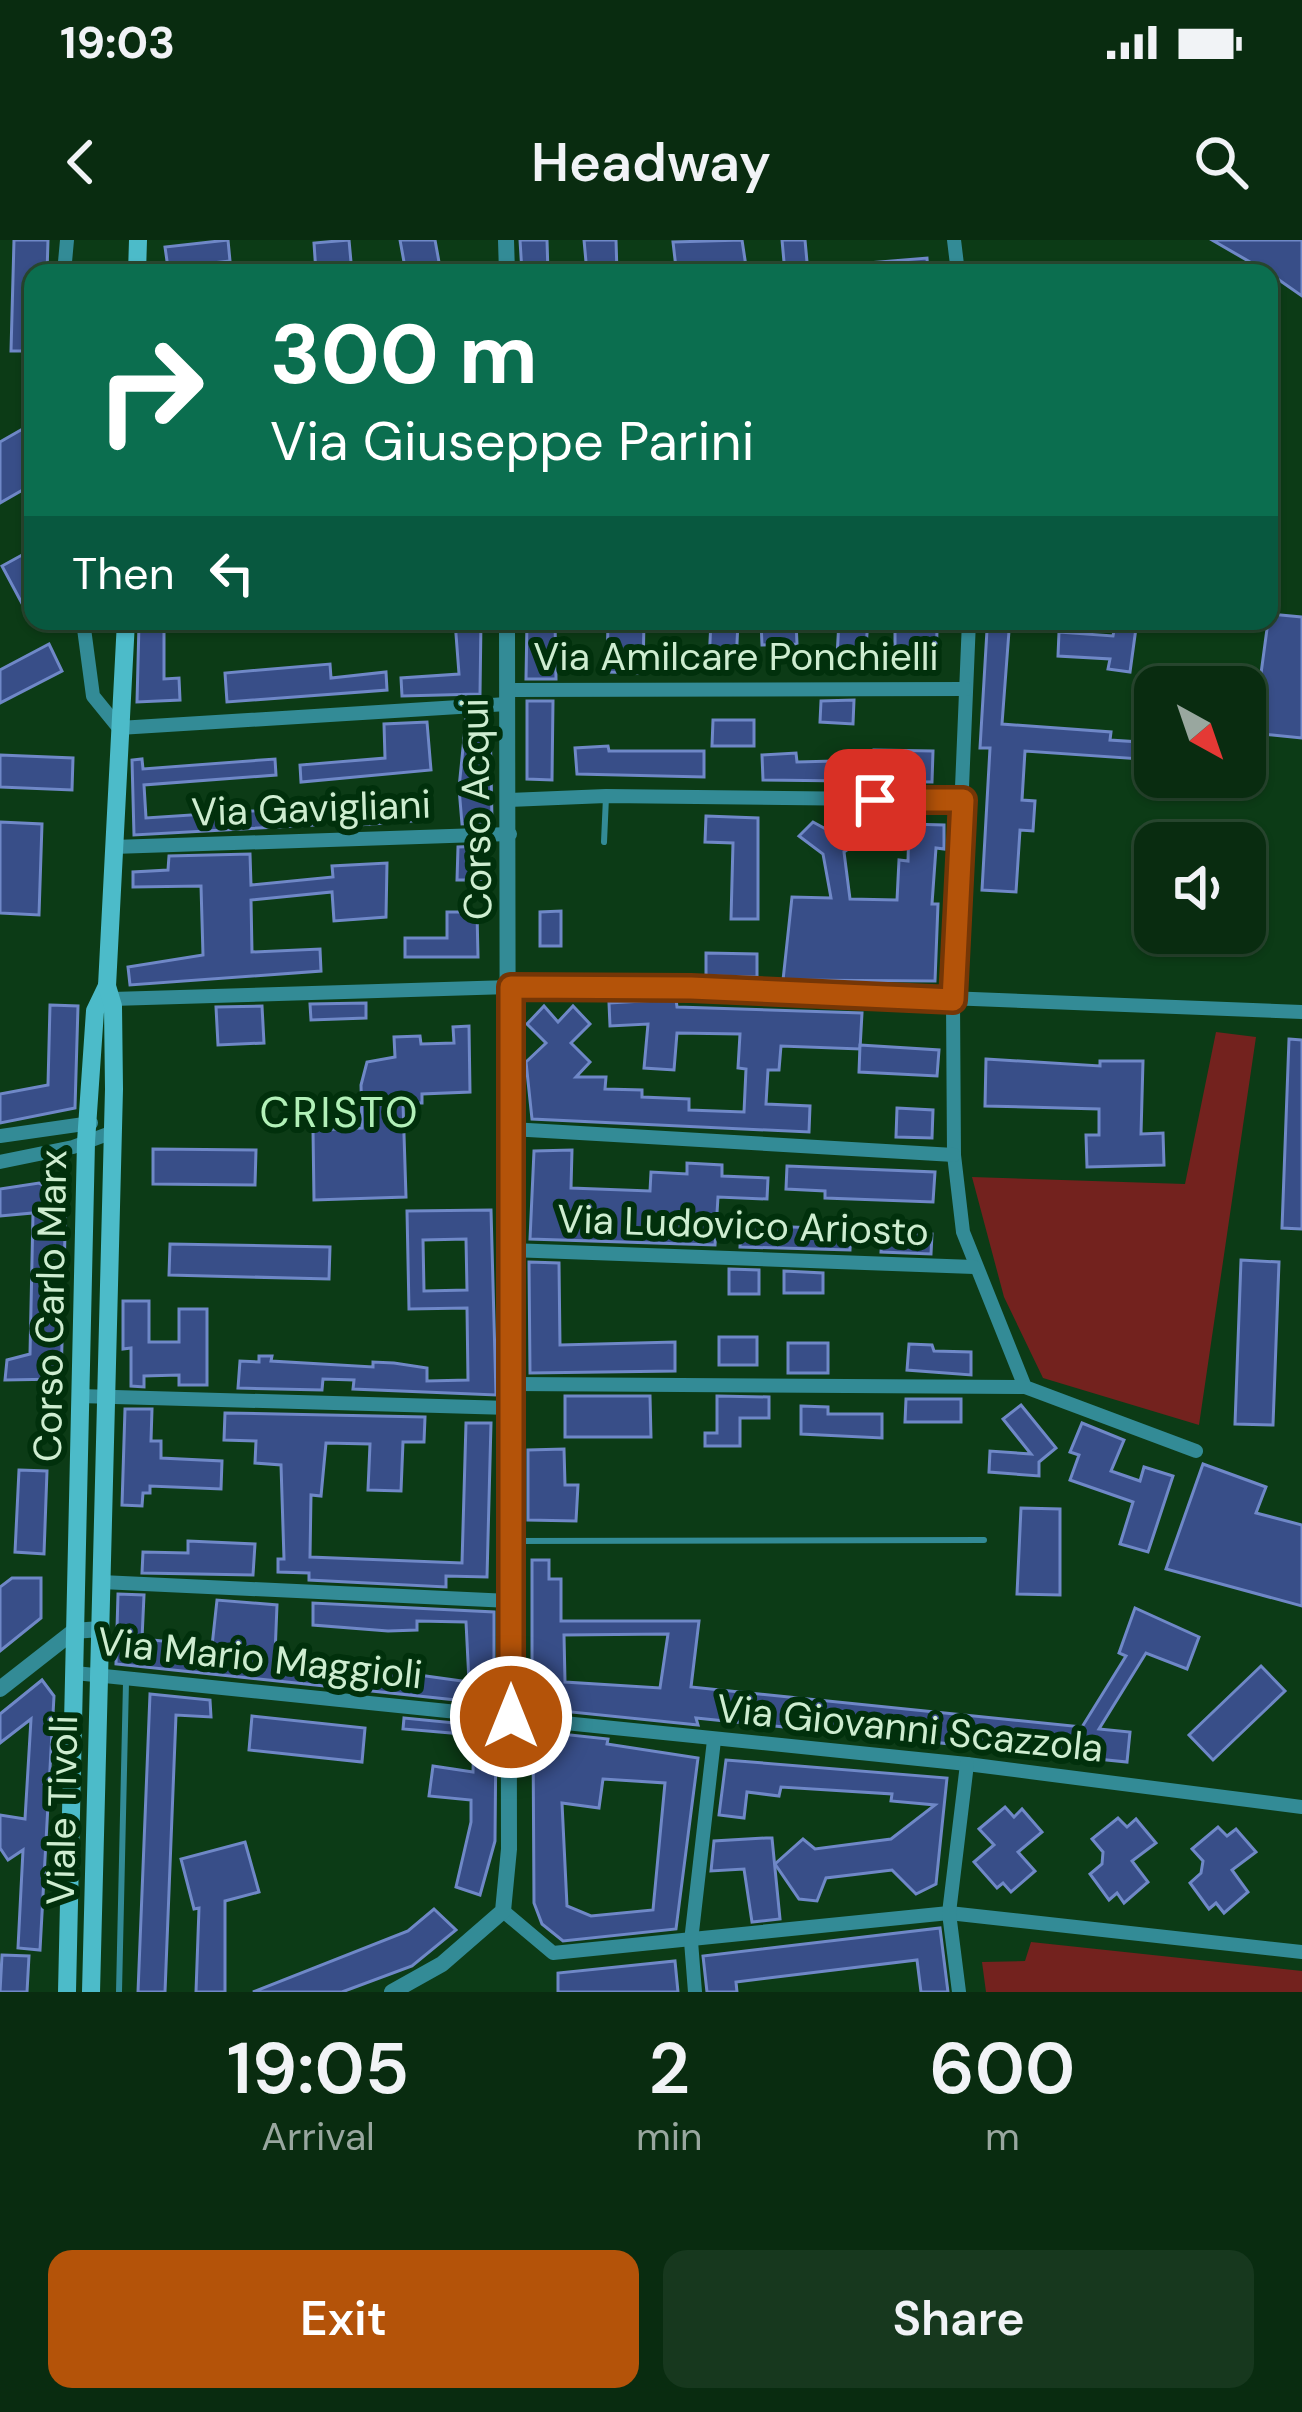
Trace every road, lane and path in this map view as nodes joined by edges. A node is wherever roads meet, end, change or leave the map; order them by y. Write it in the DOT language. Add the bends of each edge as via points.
graph roads {
  1 [pos="84,630"];
  2 [pos="125,630"];
  3 [pos="507,630"];
  4 [pos="969,630"];
  5 [pos="966,688"];
  6 [pos="507,697"];
  7 [pos="119,728"];
  8 [pos="606,796"];
  9 [pos="509,800"];
  10 [pos="963,800"];
  11 [pos="510,834"];
  12 [pos="604,842"];
  13 [pos="113,847"];
  14 [pos="511,987"];
  15 [pos="109,993"];
  16 [pos="953,1000"];
  17 [pos="1302,1012"];
  18 [pos="87,1122"];
  19 [pos="511,1129"];
  20 [pos="113,1132"];
  21 [pos="0,1136"];
  22 [pos="86,1142"];
  23 [pos="954,1155"];
  24 [pos="0,1162"];
  25 [pos="509,1250"];
  26 [pos="974,1267"];
  27 [pos="512,1384"];
  28 [pos="1025,1387"];
  29 [pos="79,1396"];
  30 [pos="107,1396"];
  31 [pos="512,1408"];
  32 [pos="1196,1451"];
  33 [pos="984,1540"];
  34 [pos="511,1541"];
  35 [pos="101,1582"];
  36 [pos="511,1600"];
  37 [pos="100,1629"];
  38 [pos="74,1630"];
  39 [pos="75,1673"];
  40 [pos="99,1675"];
  41 [pos="126,1678"];
  42 [pos="0,1689"];
  43 [pos="511,1717"];
  44 [pos="714,1740"];
  45 [pos="967,1764"];
  46 [pos="1302,1807"];
  47 [pos="503,1911"];
  48 [pos="949,1913"];
  49 [pos="691,1941"];
  50 [pos="1302,1952"];
  51 [pos="67,1992"];
  52 [pos="92,1992"];
  53 [pos="119,1992"];
  54 [pos="392,1992"];
  55 [pos="695,1992"];
  56 [pos="959,1992"];
  1 -- 7 [label="street" via="93,696"];
  2 -- 7 [label="main road, Corso Carlo Marx"];
  3 -- 6 [label="street, Corso Acqui"];
  4 -- 5 [label="street"];
  5 -- 6 [label="street, Via Amilcare Ponchielli"];
  5 -- 10 [label="street"];
  6 -- 7 [label="street, Via Amilcare Ponchielli"];
  6 -- 9 [label="street, Corso Acqui"];
  7 -- 13 [label="main road, Corso Carlo Marx"];
  8 -- 9 [label="street"];
  8 -- 10 [label="street"];
  8 -- 12 [label="lane"];
  9 -- 11 [label="street, Corso Acqui"];
  10 -- 16 [label="street"];
  11 -- 13 [label="street, Via Gavigliani"];
  11 -- 14 [label="street, Corso Acqui"];
  13 -- 15 [label="main road, Corso Carlo Marx"];
  14 -- 15 [label="street"];
  14 -- 16 [label="street"];
  14 -- 19 [label="street, Corso Acqui"];
  15 -- 18 [label="main road, Corso Carlo Marx" via="95,1011"];
  15 -- 20 [label="main road, Corso Carlo Marx"];
  16 -- 17 [label="street"];
  16 -- 23 [label="street"];
  18 -- 20 [label="street"];
  18 -- 21 [label="street"];
  18 -- 22 [label="main road, Corso Carlo Marx"];
  19 -- 23 [label="street"];
  19 -- 25 [label="street, Corso Acqui"];
  20 -- 22 [label="street"];
  20 -- 30 [label="main road, Corso Carlo Marx"];
  22 -- 24 [label="street"];
  22 -- 29 [label="main road, Corso Carlo Marx"];
  23 -- 26 [label="street"];
  25 -- 26 [label="street, Via Ludovico Ariosto"];
  25 -- 27 [label="street, Corso Acqui"];
  26 -- 28 [label="street"];
  27 -- 28 [label="street"];
  27 -- 31 [label="street, Corso Acqui"];
  28 -- 32 [label="street"];
  29 -- 30 [label="street"];
  29 -- 38 [label="main road, Corso Carlo Marx"];
  30 -- 31 [label="street"];
  30 -- 35 [label="main road, Corso Carlo Marx"];
  31 -- 34 [label="street, Corso Acqui"];
  33 -- 34 [label="lane"];
  34 -- 36 [label="street, Corso Acqui"];
  35 -- 36 [label="street"];
  35 -- 37 [label="main road, Corso Carlo Marx"];
  36 -- 43 [label="street, Corso Acqui"];
  37 -- 38 [label="street, Via Mario Maggioli"];
  37 -- 40 [label="main road, Viale Tivoli"];
  38 -- 39 [label="main road, Viale Tivoli"];
  38 -- 42 [label="street, Via Mario Maggioli"];
  39 -- 40 [label="street, Via Mario Maggioli"];
  39 -- 51 [label="main road, Viale Tivoli"];
  40 -- 41 [label="street, Via Mario Maggioli"];
  40 -- 52 [label="main road, Viale Tivoli"];
  41 -- 43 [label="street, Via Mario Maggioli"];
  41 -- 53 [label="lane"];
  43 -- 44 [label="street, Via Giovanni Scazzola"];
  43 -- 47 [label="street, Corso Acqui"];
  44 -- 45 [label="street, Via Giovanni Scazzola"];
  44 -- 49 [label="street"];
  45 -- 46 [label="street, Via Giovanni Scazzola"];
  45 -- 48 [label="street"];
  47 -- 49 [label="street" via="553,1954"];
  47 -- 54 [label="street" via="442,1964"];
  48 -- 49 [label="street"];
  48 -- 50 [label="street"];
  48 -- 56 [label="street"];
  49 -- 55 [label="street"];
}
